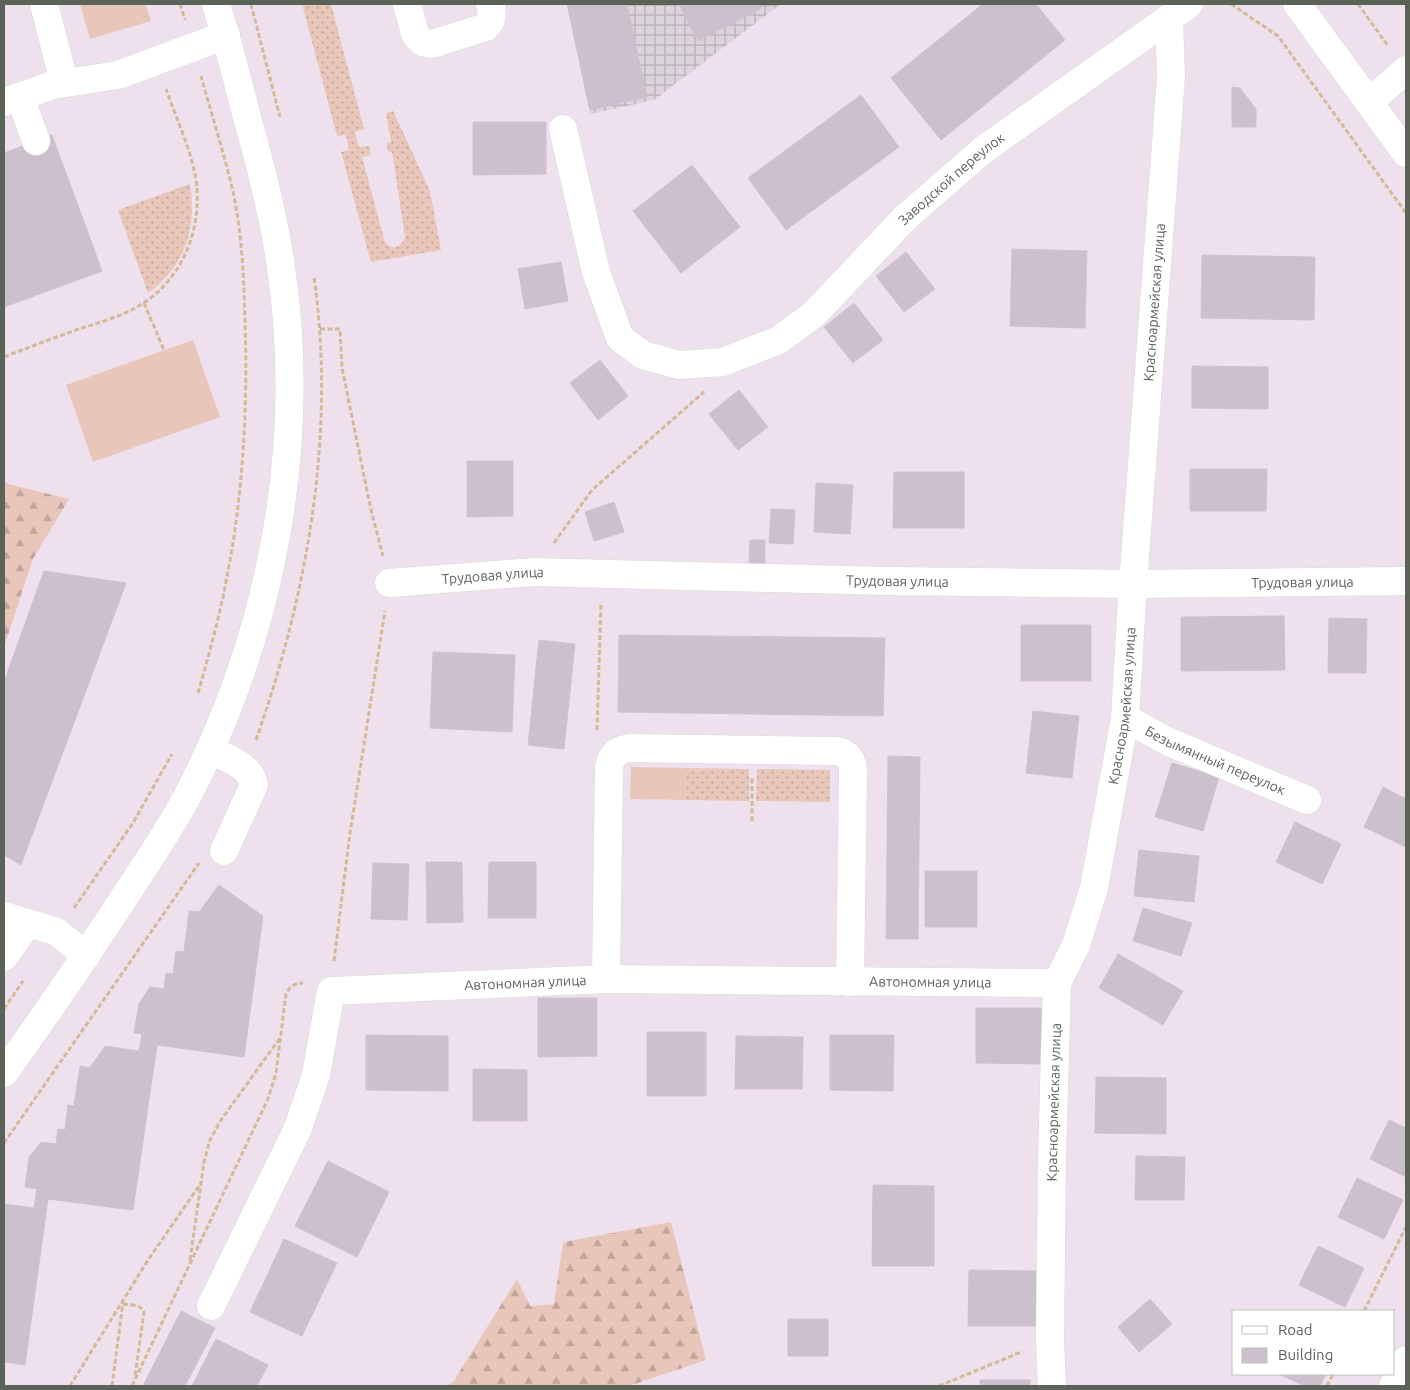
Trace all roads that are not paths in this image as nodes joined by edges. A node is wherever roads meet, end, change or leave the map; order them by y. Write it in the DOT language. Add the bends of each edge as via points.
graph roads {
  1 [pos="44,4"];
  2 [pos="216,4"];
  3 [pos="407,4"];
  4 [pos="490,4"];
  5 [pos="1297,4"];
  6 [pos="1179,11"];
  7 [pos="226,35"];
  8 [pos="1406,70"];
  9 [pos="64,82"];
  10 [pos="12,99"];
  11 [pos="1369,102"];
  12 [pos="563,129"];
  13 [pos="36,141"];
  14 [pos="1406,153"];
  15 [pos="1406,581"];
  16 [pos="389,583"];
  17 [pos="1133,584"];
  18 [pos="1125,718"];
  19 [pos="210,750"];
  20 [pos="1307,800"];
  21 [pos="224,851"];
  22 [pos="16,919"];
  23 [pos="86,956"];
  24 [pos="4,957"];
  25 [pos="606,979"];
  26 [pos="850,982"];
  27 [pos="1058,983"];
  28 [pos="4,1073"];
  29 [pos="211,1306"];
  30 [pos="1406,1360"];
  31 [pos="1052,1386"];
  32 [pos="1393,1386"];
  1 -- 9 [label="street"];
  2 -- 7 [label="street"];
  3 -- 4 [label="street" via="415,34 422,42 432,44 486,27 492,18"];
  5 -- 11 [label="street"];
  6 -- 12 [label="street, Заводской переулок" via="983,150 905,218 814,314 779,340 723,362 679,364 643,355 620,338 596,272"];
  6 -- 17 [label="street, Красноармейская улица" via="1171,77"];
  7 -- 9 [label="street" via="108,78"];
  7 -- 19 [label="street" via="261,165 281,264 289,358 288,422 283,486 265,589 243,666"];
  8 -- 11 [label="street"];
  9 -- 10 [label="street"];
  10 -- 13 [label="street"];
  11 -- 14 [label="street"];
  15 -- 17 [label="street, Трудовая улица"];
  16 -- 17 [label="street, Трудовая улица" via="534,572"];
  17 -- 18 [label="street, Красноармейская улица"];
  18 -- 20 [label="street, Безымянный переулок" via="1169,742"];
  18 -- 27 [label="street, Красноармейская улица" via="1094,888 1076,945"];
  19 -- 21 [label="street" via="246,768 254,785"];
  19 -- 23 [label="street" via="190,792"];
  22 -- 23 [label="street" via="56,932"];
  22 -- 24 [label="street"];
  23 -- 28 [label="street"];
  25 -- 26 [label="street, Автономная улица"];
  25 -- 26 [label="street" via="609,767 614,754 629,748 837,751 850,757"];
  25 -- 29 [label="street, Автономная улица" via="331,987 316,1075 298,1128"];
  26 -- 27 [label="street, Автономная улица"];
  27 -- 31 [label="street, Красноармейская улица" via="1052,1158"];
  30 -- 32 [label="street"];
}
